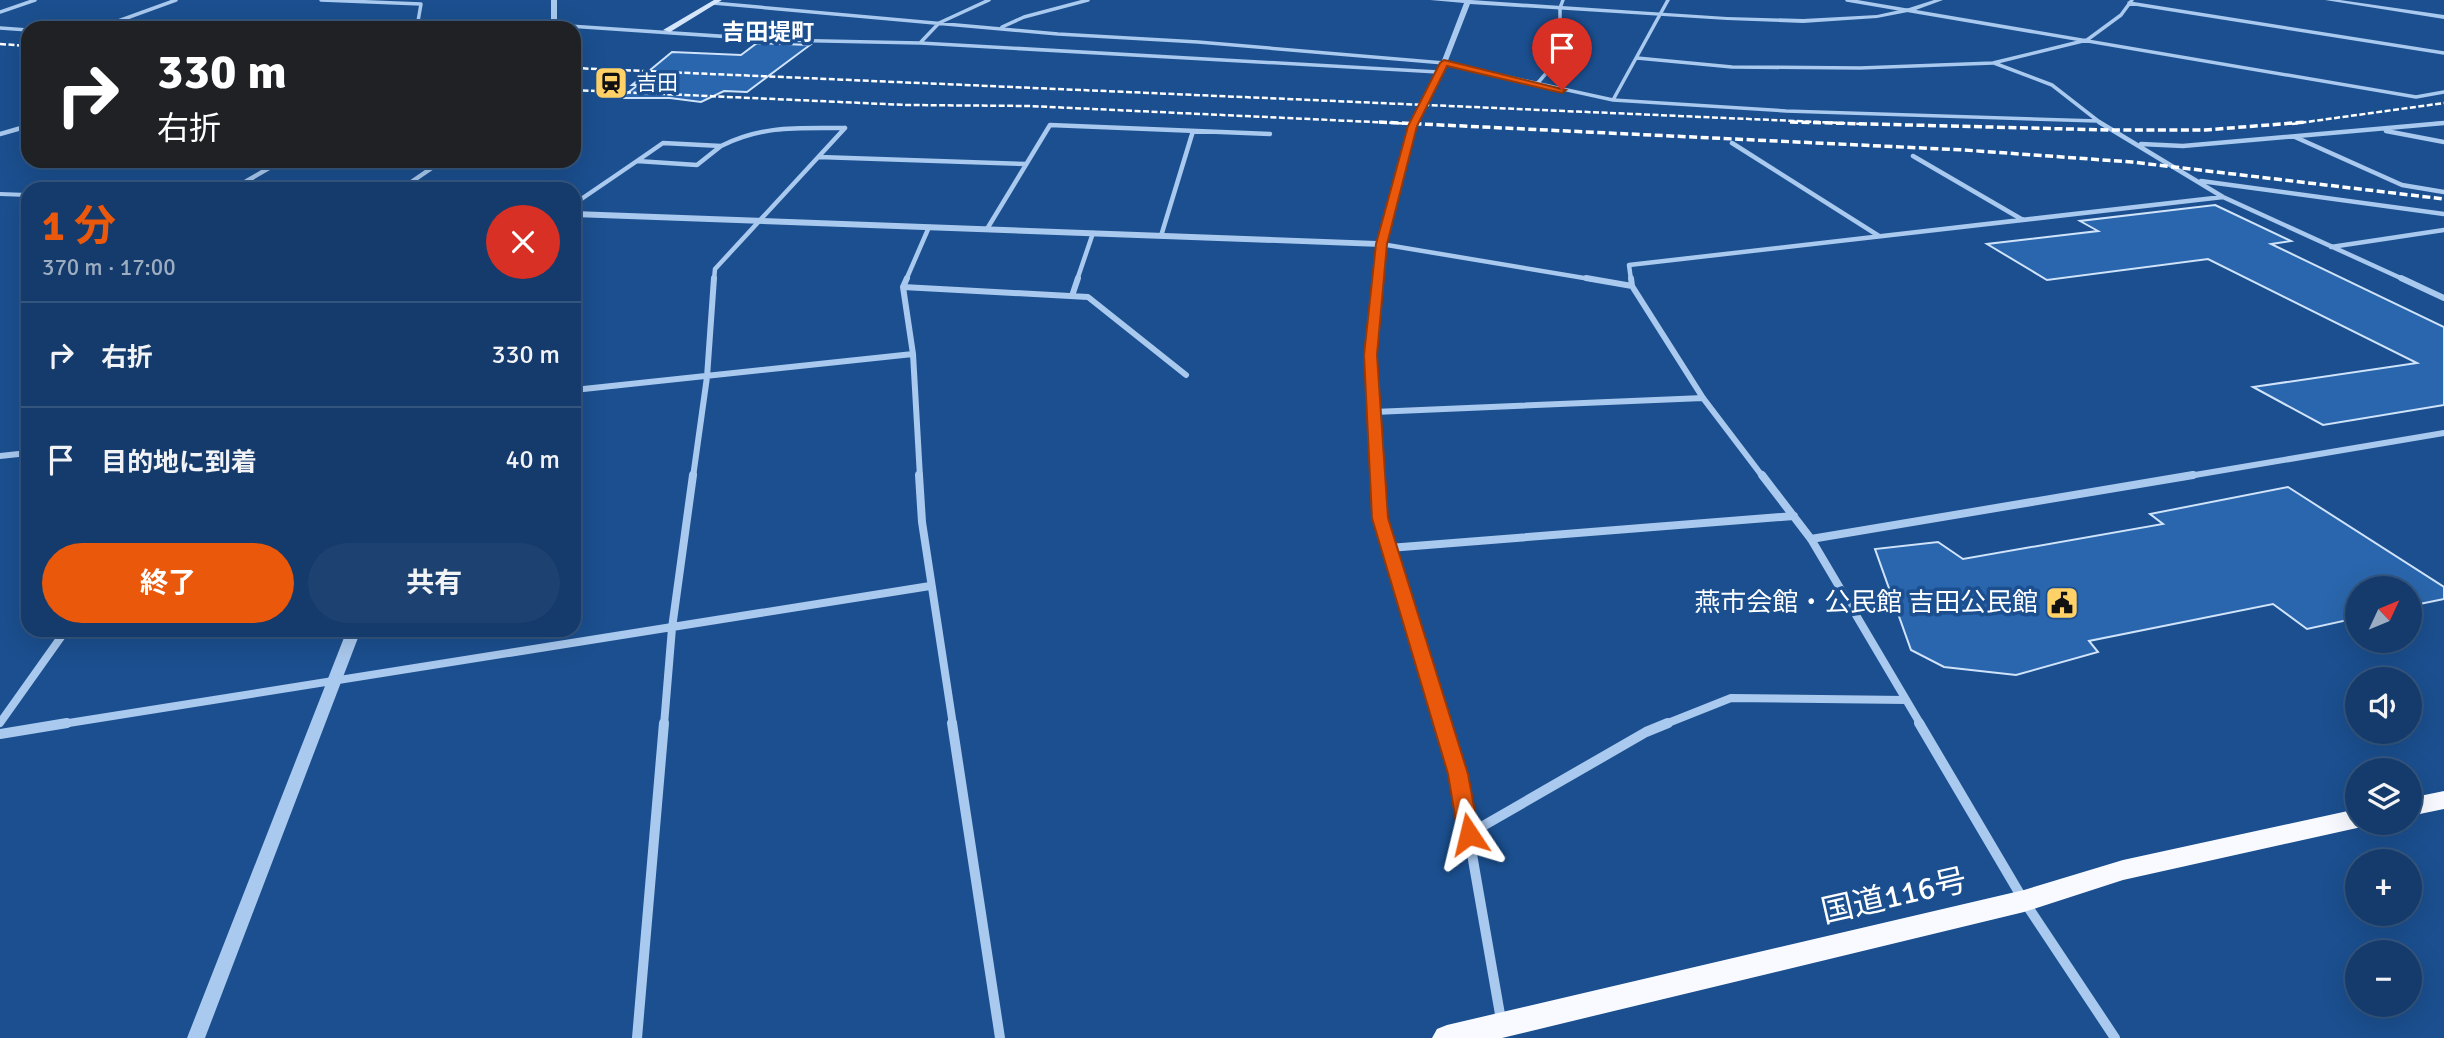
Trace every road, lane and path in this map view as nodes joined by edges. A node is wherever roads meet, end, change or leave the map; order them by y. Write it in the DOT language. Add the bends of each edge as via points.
graph roads {
  1 [pos="35,0"];
  2 [pos="176,0"];
  3 [pos="321,0"];
  4 [pos="554,0"];
  5 [pos="989,0"];
  6 [pos="1088,0"];
  7 [pos="1433,0"];
  8 [pos="1563,0"];
  9 [pos="1668,0"];
  10 [pos="1847,0"];
  11 [pos="1940,0"];
  12 [pos="2328,0"];
  13 [pos="716,1"];
  14 [pos="1468,1"];
  15 [pos="2130,1"];
  16 [pos="1560,8"];
  17 [pos="1905,10"];
  18 [pos="0,12"];
  19 [pos="1659,14"];
  20 [pos="2444,17"];
  21 [pos="118,21"];
  22 [pos="418,21"];
  23 [pos="554,21"];
  24 [pos="939,23"];
  25 [pos="581,26"];
  26 [pos="1002,27"];
  27 [pos="0,28"];
  28 [pos="21,30"];
  29 [pos="667,30"];
  30 [pos="2087,40"];
  31 [pos="919,43"];
  32 [pos="2444,53"];
  33 [pos="1637,58"];
  34 [pos="1444,63"];
  35 [pos="1993,63"];
  36 [pos="1438,72"];
  37 [pos="1536,85"];
  38 [pos="2444,92"];
  39 [pos="1613,100"];
  40 [pos="2097,121"];
  41 [pos="2444,122"];
  42 [pos="21,128"];
  43 [pos="2379,130"];
  44 [pos="1193,131"];
  45 [pos="1270,134"];
  46 [pos="0,135"];
  47 [pos="2294,136"];
  48 [pos="2444,142"];
  49 [pos="1732,143"];
  50 [pos="2140,144"];
  51 [pos="721,146"];
  52 [pos="1913,156"];
  53 [pos="819,157"];
  54 [pos="636,161"];
  55 [pos="1026,164"];
  56 [pos="269,168"];
  57 [pos="432,168"];
  58 [pos="2197,181"];
  59 [pos="245,182"];
  60 [pos="411,182"];
  61 [pos="2444,192"];
  62 [pos="1,195"];
  63 [pos="21,195"];
  64 [pos="2223,197"];
  65 [pos="581,199"];
  66 [pos="581,214"];
  67 [pos="2444,214"];
  68 [pos="760,220"];
  69 [pos="2023,220"];
  70 [pos="929,227"];
  71 [pos="987,229"];
  72 [pos="2444,230"];
  73 [pos="1093,233"];
  74 [pos="1161,236"];
  75 [pos="1880,236"];
  76 [pos="1381,244"];
  77 [pos="2331,247"];
  78 [pos="904,286"];
  79 [pos="1632,286"];
  80 [pos="1072,296"];
  81 [pos="2444,298"];
  82 [pos="913,354"];
  83 [pos="1186,375"];
  84 [pos="707,377"];
  85 [pos="581,389"];
  86 [pos="1703,398"];
  87 [pos="1374,412"];
  88 [pos="2444,433"];
  89 [pos="21,454"];
  90 [pos="0,456"];
  91 [pos="1794,516"];
  92 [pos="1811,539"];
  93 [pos="1389,548"];
  94 [pos="930,586"];
  95 [pos="672,628"];
  96 [pos="61,637"];
  97 [pos="351,637"];
  98 [pos="335,682"];
  99 [pos="1906,700"];
  100 [pos="0,723"];
  101 [pos="0,734"];
  102 [pos="2444,800"];
  103 [pos="2422,805"];
  104 [pos="2345,822"];
  105 [pos="1469,834"];
  106 [pos="2024,901"];
  107 [pos="1502,1031"];
  108 [pos="195,1038"];
  109 [pos="637,1038"];
  110 [pos="1000,1038"];
  111 [pos="1447,1038"];
  112 [pos="2115,1038"];
  1 -- 18 [label="street"];
  2 -- 21 [label="street"];
  3 -- 22 [label="street" via="421,4"];
  4 -- 23 [label="street"];
  5 -- 24 [label="street"];
  6 -- 26 [label="street"];
  7 -- 14 [label="street"];
  8 -- 16 [label="street"];
  9 -- 19 [label="street"];
  10 -- 17 [label="street"];
  11 -- 17 [label="street"];
  12 -- 20 [label="street"];
  13 -- 24 [label="street"];
  13 -- 29 [label="main road"];
  14 -- 16 [label="street"];
  14 -- 34 [label="street"];
  15 -- 30 [label="street" via="2121,15"];
  15 -- 32 [label="street"];
  16 -- 19 [label="street"];
  16 -- 37 [label="street" via="1560,57"];
  17 -- 19 [label="street" via="1862,17 1759,21"];
  17 -- 30 [label="street"];
  19 -- 33 [label="street"];
  24 -- 26 [label="street"];
  24 -- 31 [label="street"];
  25 -- 29 [label="street"];
  26 -- 34 [label="street"];
  27 -- 28 [label="street"];
  29 -- 31 [label="street" via="777,40"];
  30 -- 35 [label="street"];
  30 -- 38 [label="street" via="2416,97"];
  31 -- 36 [label="street"];
  33 -- 35 [label="street" via="1732,67"];
  33 -- 39 [label="street"];
  34 -- 36 [label="street"];
  34 -- 37 [label="street"];
  35 -- 40 [label="street" via="2052,85"];
  36 -- 76 [label="street" via="1412,126"];
  37 -- 39 [label="street"];
  39 -- 40 [label="street"];
  40 -- 50 [label="street"];
  41 -- 43 [label="street"];
  42 -- 46 [label="street"];
  43 -- 47 [label="street"];
  43 -- 48 [label="street"];
  44 -- 45 [label="street"];
  44 -- 55 [label="street" via="1050,125"];
  44 -- 74 [label="street"];
  47 -- 50 [label="street" via="2183,146"];
  47 -- 61 [label="street" via="2402,185"];
  49 -- 75 [label="street"];
  50 -- 58 [label="street"];
  51 -- 53 [label="street" via="745,134 845,128"];
  51 -- 54 [label="street" via="663,143"];
  51 -- 54 [label="street" via="697,165"];
  52 -- 69 [label="street"];
  53 -- 55 [label="street"];
  53 -- 68 [label="street"];
  54 -- 65 [label="street"];
  55 -- 71 [label="street"];
  56 -- 59 [label="street"];
  57 -- 60 [label="street"];
  58 -- 64 [label="street"];
  58 -- 67 [label="street"];
  62 -- 63 [label="street"];
  64 -- 69 [label="street"];
  64 -- 77 [label="street"];
  66 -- 68 [label="street"];
  68 -- 70 [label="street"];
  68 -- 84 [label="street" via="715,269"];
  69 -- 75 [label="street"];
  70 -- 71 [label="street"];
  70 -- 78 [label="street"];
  71 -- 73 [label="street"];
  72 -- 77 [label="street"];
  73 -- 74 [label="street"];
  73 -- 80 [label="street"];
  74 -- 76 [label="street"];
  75 -- 79 [label="street" via="1629,265"];
  76 -- 79 [label="street"];
  76 -- 87 [label="street" via="1371,355"];
  77 -- 81 [label="street"];
  78 -- 80 [label="street"];
  78 -- 82 [label="street"];
  79 -- 86 [label="street"];
  80 -- 83 [label="street" via="1088,296"];
  82 -- 84 [label="street"];
  82 -- 94 [label="street"];
  84 -- 85 [label="street"];
  84 -- 95 [label="street"];
  86 -- 87 [label="street"];
  86 -- 91 [label="street"];
  87 -- 93 [label="street" via="1380,518"];
  88 -- 92 [label="street"];
  89 -- 90 [label="street"];
  91 -- 92 [label="street"];
  91 -- 93 [label="street"];
  92 -- 99 [label="street"];
  93 -- 105 [label="street" via="1458,774"];
  94 -- 95 [label="street"];
  94 -- 110 [label="street"];
  95 -- 98 [label="street"];
  95 -- 109 [label="street"];
  96 -- 100 [label="street"];
  97 -- 98 [label="street"];
  98 -- 101 [label="street"];
  98 -- 108 [label="street"];
  99 -- 105 [label="street" via="1731,698 1646,732"];
  99 -- 106 [label="street"];
  102 -- 103 [label="highway"];
  104 -- 106 [label="highway, 国道116号" via="2123,870"];
  105 -- 107 [label="street"];
  106 -- 107 [label="highway, 国道116号"];
  106 -- 112 [label="street"];
  107 -- 111 [label="highway, 国道116号"];
}
